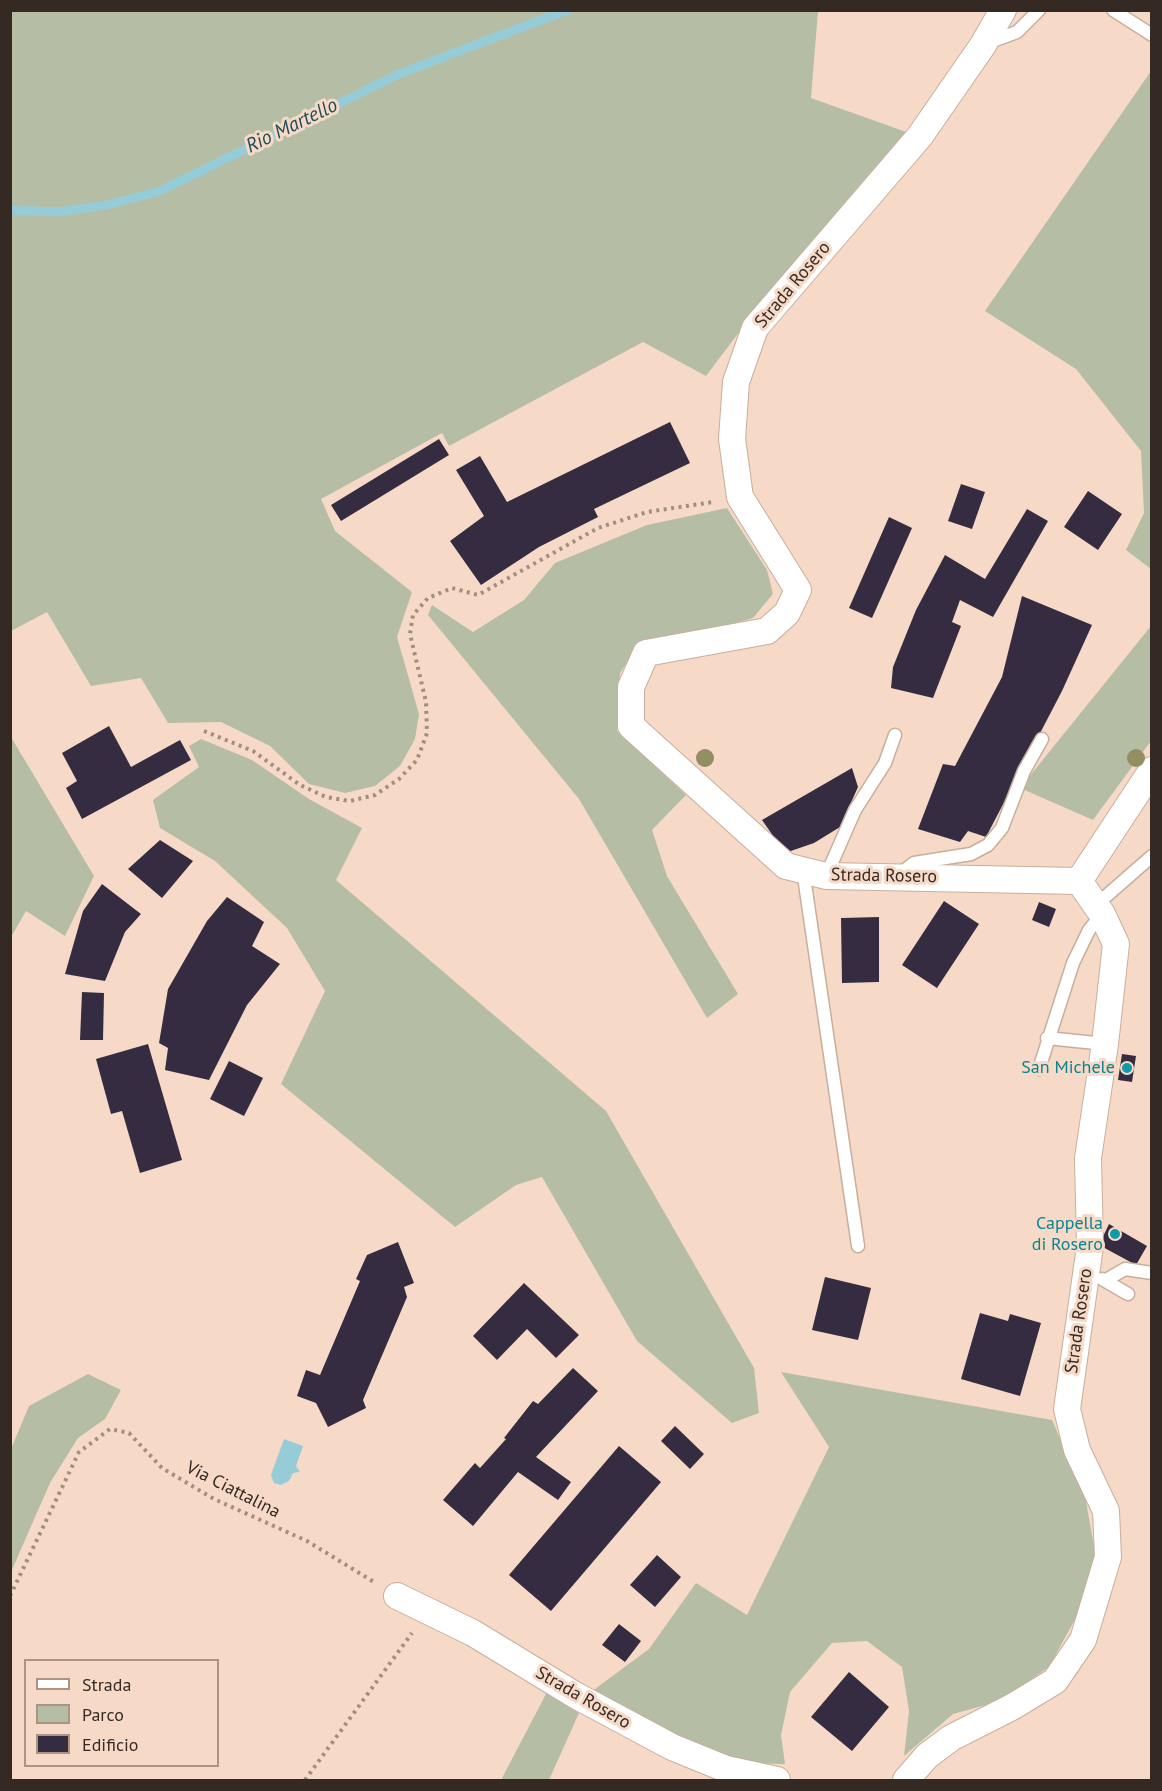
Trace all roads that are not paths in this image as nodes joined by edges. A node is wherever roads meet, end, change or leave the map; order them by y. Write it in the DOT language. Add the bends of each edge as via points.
graph roads {
  1 [pos="1003,10"];
  2 [pos="1039,10"];
  3 [pos="1113,10"];
  4 [pos="1152,35"];
  5 [pos="983,45"];
  6 [pos="895,735"];
  7 [pos="1042,739"];
  8 [pos="1152,770"];
  9 [pos="1152,856"];
  10 [pos="814,873"];
  11 [pos="897,876"];
  12 [pos="1079,881"];
  13 [pos="1099,910"];
  14 [pos="1047,1038"];
  15 [pos="1105,1044"];
  16 [pos="1039,1069"];
  17 [pos="858,1246"];
  18 [pos="1152,1274"];
  19 [pos="1096,1277"];
  20 [pos="1128,1294"];
  21 [pos="397,1596"];
  22 [pos="777,1780"];
  23 [pos="906,1780"];
  1 -- 5 [label="street, Strada Rosero"];
  2 -- 5 [label="lane" via="1017,32"];
  3 -- 4 [label="lane"];
  5 -- 10 [label="street, Strada Rosero" via="920,136 755,328 736,382 732,439 740,498 798,590 787,613 767,631 646,653 631,687 631,726 786,866"];
  6 -- 10 [label="lane" via="885,763"];
  7 -- 11 [label="lane" via="1024,771 1002,828 987,844 971,854 914,863"];
  8 -- 12 [label="street"];
  9 -- 13 [label="lane"];
  10 -- 11 [label="street, Strada Rosero"];
  10 -- 17 [label="lane"];
  11 -- 12 [label="street, Strada Rosero"];
  12 -- 13 [label="street, Strada Rosero"];
  13 -- 14 [label="lane" via="1073,963"];
  13 -- 15 [label="street, Strada Rosero" via="1116,944"];
  14 -- 15 [label="lane"];
  14 -- 16 [label="lane"];
  15 -- 19 [label="street, Strada Rosero" via="1088,1158 1090,1246"];
  18 -- 19 [label="lane" via="1125,1269"];
  19 -- 20 [label="lane"];
  19 -- 23 [label="street, Strada Rosero" via="1067,1409 1077,1450 1106,1511 1108,1557 1083,1640 1055,1681 951,1738 927,1756"];
  21 -- 22 [label="street, Strada Rosero" via="672,1747 726,1769"];
}
